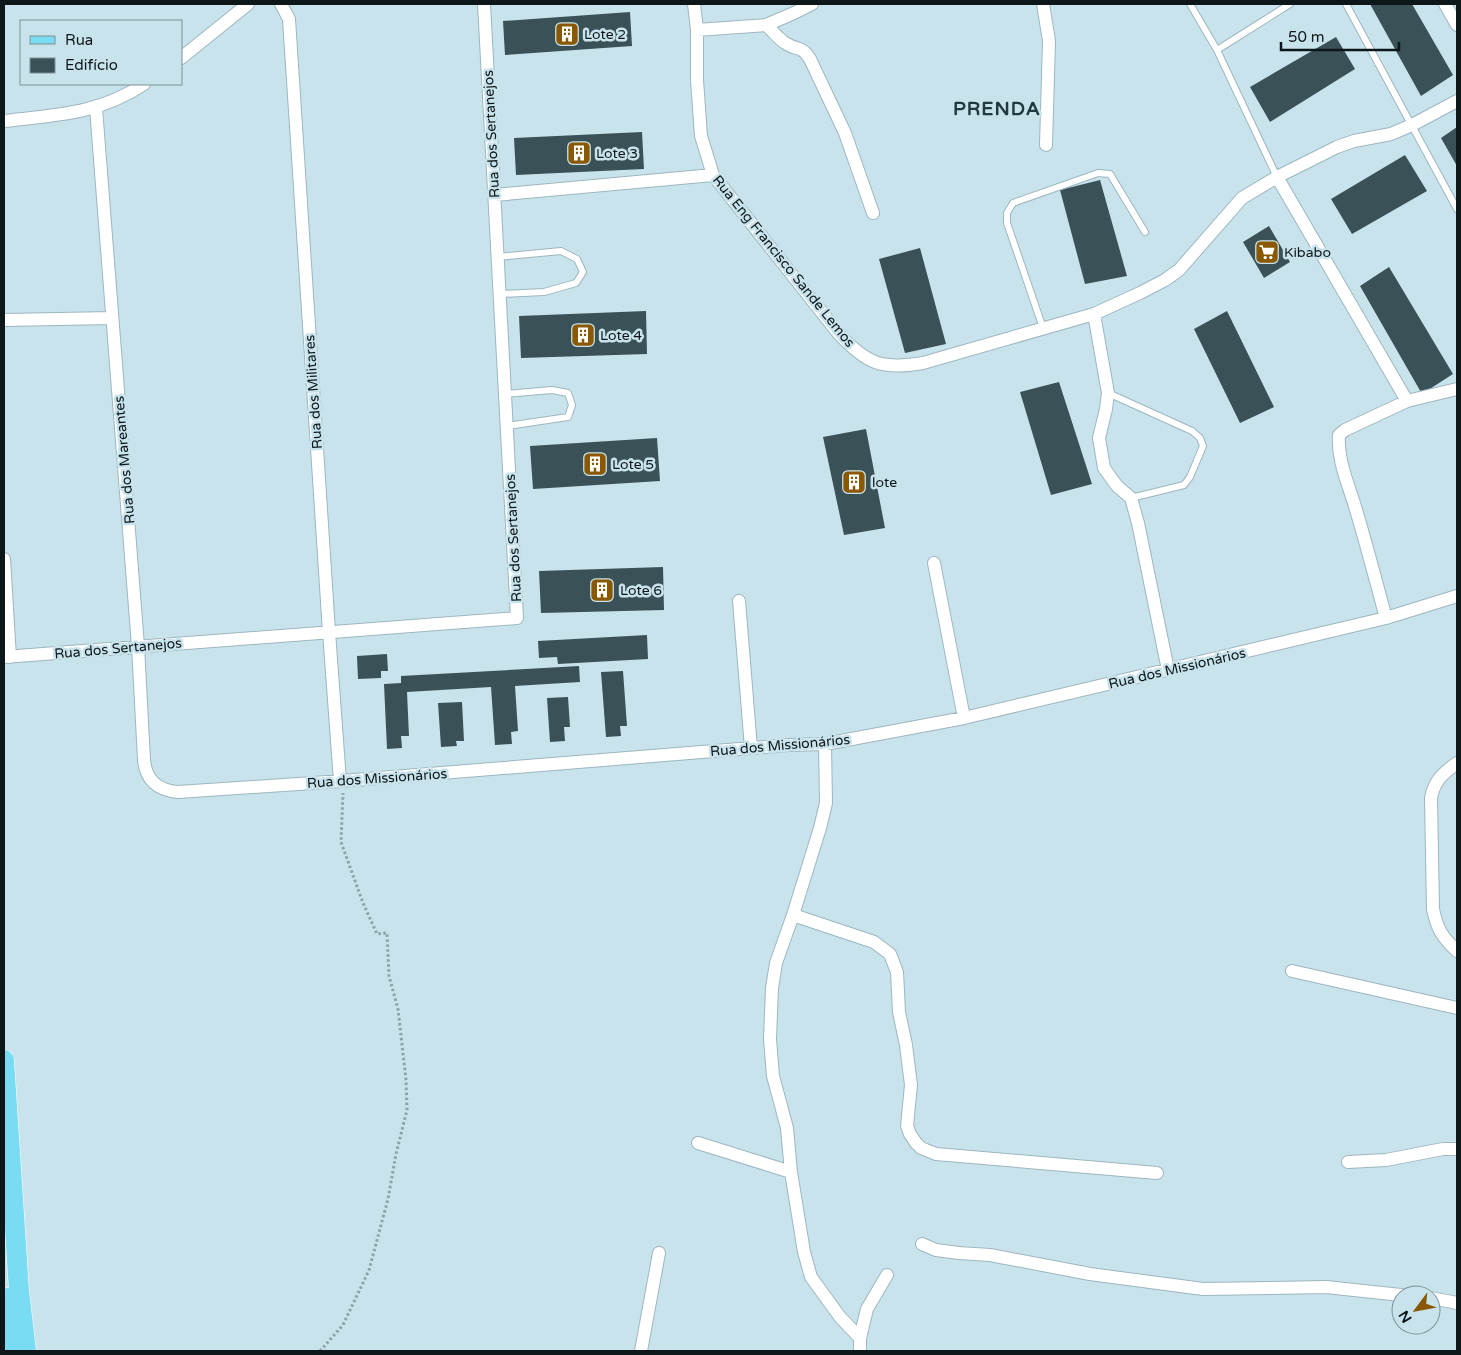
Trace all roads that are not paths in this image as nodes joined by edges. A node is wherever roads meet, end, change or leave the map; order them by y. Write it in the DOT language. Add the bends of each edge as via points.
graph roads {
  1 [pos="248,4"];
  2 [pos="281,4"];
  3 [pos="484,4"];
  4 [pos="694,4"];
  5 [pos="812,4"];
  6 [pos="1043,4"];
  7 [pos="1190,4"];
  8 [pos="1290,4"];
  9 [pos="1346,4"];
  10 [pos="1451,8"];
  11 [pos="766,25"];
  12 [pos="1457,25"];
  13 [pos="697,30"];
  14 [pos="1217,50"];
  15 [pos="182,57"];
  16 [pos="142,85"];
  17 [pos="1457,101"];
  18 [pos="96,108"];
  19 [pos="4,120"];
  20 [pos="1412,125"];
  21 [pos="1046,145"];
  22 [pos="713,175"];
  23 [pos="1276,177"];
  24 [pos="495,195"];
  25 [pos="1457,210"];
  26 [pos="873,213"];
  27 [pos="1145,232"];
  28 [pos="498,257"];
  29 [pos="500,294"];
  30 [pos="1094,314"];
  31 [pos="112,318"];
  32 [pos="4,320"];
  33 [pos="1043,328"];
  34 [pos="1457,389"];
  35 [pos="1108,393"];
  36 [pos="505,394"];
  37 [pos="1407,401"];
  38 [pos="507,426"];
  39 [pos="1131,498"];
  40 [pos="4,559"];
  41 [pos="934,563"];
  42 [pos="1457,596"];
  43 [pos="739,601"];
  44 [pos="1386,618"];
  45 [pos="329,632"];
  46 [pos="138,646"];
  47 [pos="7,657"];
  48 [pos="1168,670"];
  49 [pos="964,718"];
  50 [pos="825,744"];
  51 [pos="750,748"];
  52 [pos="1457,763"];
  53 [pos="341,781"];
  54 [pos="178,792"];
  55 [pos="793,915"];
  56 [pos="1457,951"];
  57 [pos="1292,971"];
  58 [pos="1457,1008"];
  59 [pos="4,1060"];
  60 [pos="698,1143"];
  61 [pos="1457,1149"];
  62 [pos="1348,1162"];
  63 [pos="791,1172"];
  64 [pos="1157,1173"];
  65 [pos="922,1244"];
  66 [pos="659,1253"];
  67 [pos="4,1257"];
  68 [pos="886,1275"];
  69 [pos="13,1291"];
  70 [pos="1391,1294"];
  71 [pos="1441,1300"];
  72 [pos="1457,1302"];
  73 [pos="4,1342"];
  74 [pos="860,1345"];
  75 [pos="10,1351"];
  76 [pos="26,1351"];
  77 [pos="32,1351"];
  78 [pos="641,1351"];
  1 -- 15 [label="street"];
  2 -- 45 [label="street, Rua dos Militares" via="288,19"];
  3 -- 24 [label="street, Rua dos Sertanejos"];
  4 -- 13 [label="street, Rua Eng Francisco Sande Lemos"];
  5 -- 11 [label="street"];
  6 -- 21 [label="street" via="1049,41"];
  7 -- 14 [label="lane"];
  8 -- 14 [label="lane"];
  9 -- 20 [label="lane"];
  10 -- 12 [label="street"];
  11 -- 13 [label="street"];
  11 -- 26 [label="street" via="789,46 806,51 845,132"];
  13 -- 22 [label="street, Rua Eng Francisco Sande Lemos" via="700,136"];
  14 -- 23 [label="lane"];
  16 -- 18 [label="street"];
  17 -- 20 [label="street, Rua Eng Francisco Sande Lemos"];
  18 -- 19 [label="street"];
  18 -- 31 [label="street, Rua dos Mareantes"];
  20 -- 23 [label="street, Rua Eng Francisco Sande Lemos" via="1391,134 1337,147"];
  20 -- 25 [label="lane"];
  22 -- 24 [label="street"];
  22 -- 33 [label="street, Rua Eng Francisco Sande Lemos" via="839,334 870,360 901,367 923,363"];
  23 -- 30 [label="street, Rua Eng Francisco Sande Lemos" via="1242,198 1179,270 1166,280"];
  23 -- 37 [label="street"];
  24 -- 28 [label="street, Rua dos Sertanejos"];
  27 -- 33 [label="lane" via="1110,174 1098,173 1013,203 1007,212 1007,223"];
  28 -- 29 [label="street, Rua dos Sertanejos"];
  28 -- 29 [label="lane" via="561,251 577,259 583,272 576,283 544,292"];
  29 -- 36 [label="street, Rua dos Sertanejos"];
  30 -- 33 [label="street, Rua Eng Francisco Sande Lemos"];
  30 -- 35 [label="street"];
  31 -- 32 [label="street"];
  31 -- 46 [label="street, Rua dos Mareantes"];
  34 -- 37 [label="street"];
  35 -- 39 [label="street" via="1099,438 1104,468"];
  35 -- 39 [label="lane" via="1192,431 1203,446 1184,485"];
  36 -- 38 [label="street, Rua dos Sertanejos"];
  36 -- 38 [label="lane" via="552,390 568,393 572,405 568,416"];
  37 -- 44 [label="street" via="1345,430 1339,435 1338,445"];
  38 -- 45 [label="street, Rua dos Sertanejos" via="517,618"];
  39 -- 48 [label="street"];
  40 -- 47 [label="street"];
  41 -- 49 [label="street"];
  42 -- 44 [label="street, Rua dos Missionários"];
  43 -- 51 [label="street"];
  44 -- 48 [label="street, Rua dos Missionários"];
  45 -- 46 [label="street, Rua dos Sertanejos"];
  45 -- 53 [label="street, Rua dos Militares"];
  46 -- 47 [label="street, Rua dos Sertanejos"];
  46 -- 54 [label="street, Rua dos Mareantes" via="144,768 158,787"];
  48 -- 49 [label="street, Rua dos Missionários"];
  49 -- 50 [label="street, Rua dos Missionários"];
  50 -- 51 [label="street, Rua dos Missionários"];
  50 -- 55 [label="street" via="826,803"];
  51 -- 53 [label="street, Rua dos Missionários"];
  52 -- 56 [label="street" via="1438,779 1431,798 1435,922 1444,939"];
  53 -- 54 [label="street, Rua dos Missionários"];
  55 -- 63 [label="street" via="776,963 770,1039 773,1076 787,1128"];
  55 -- 64 [label="street" via="874,942 890,954 897,972 899,1012 912,1084 907,1126 921,1148 936,1154"];
  57 -- 58 [label="street"];
  59 -- 69 [label="main road"];
  60 -- 63 [label="street"];
  61 -- 62 [label="street" via="1386,1160"];
  63 -- 74 [label="street" via="811,1277"];
  65 -- 70 [label="street" via="936,1250 990,1255 1090,1274 1204,1289 1326,1287"];
  66 -- 78 [label="street"];
  67 -- 69 [label="main road"];
  68 -- 74 [label="street" via="867,1309"];
  69 -- 73 [label="main road"];
  69 -- 75 [label="main road"];
  69 -- 76 [label="main road"];
  69 -- 77 [label="main road"];
  71 -- 72 [label="street"];
}
